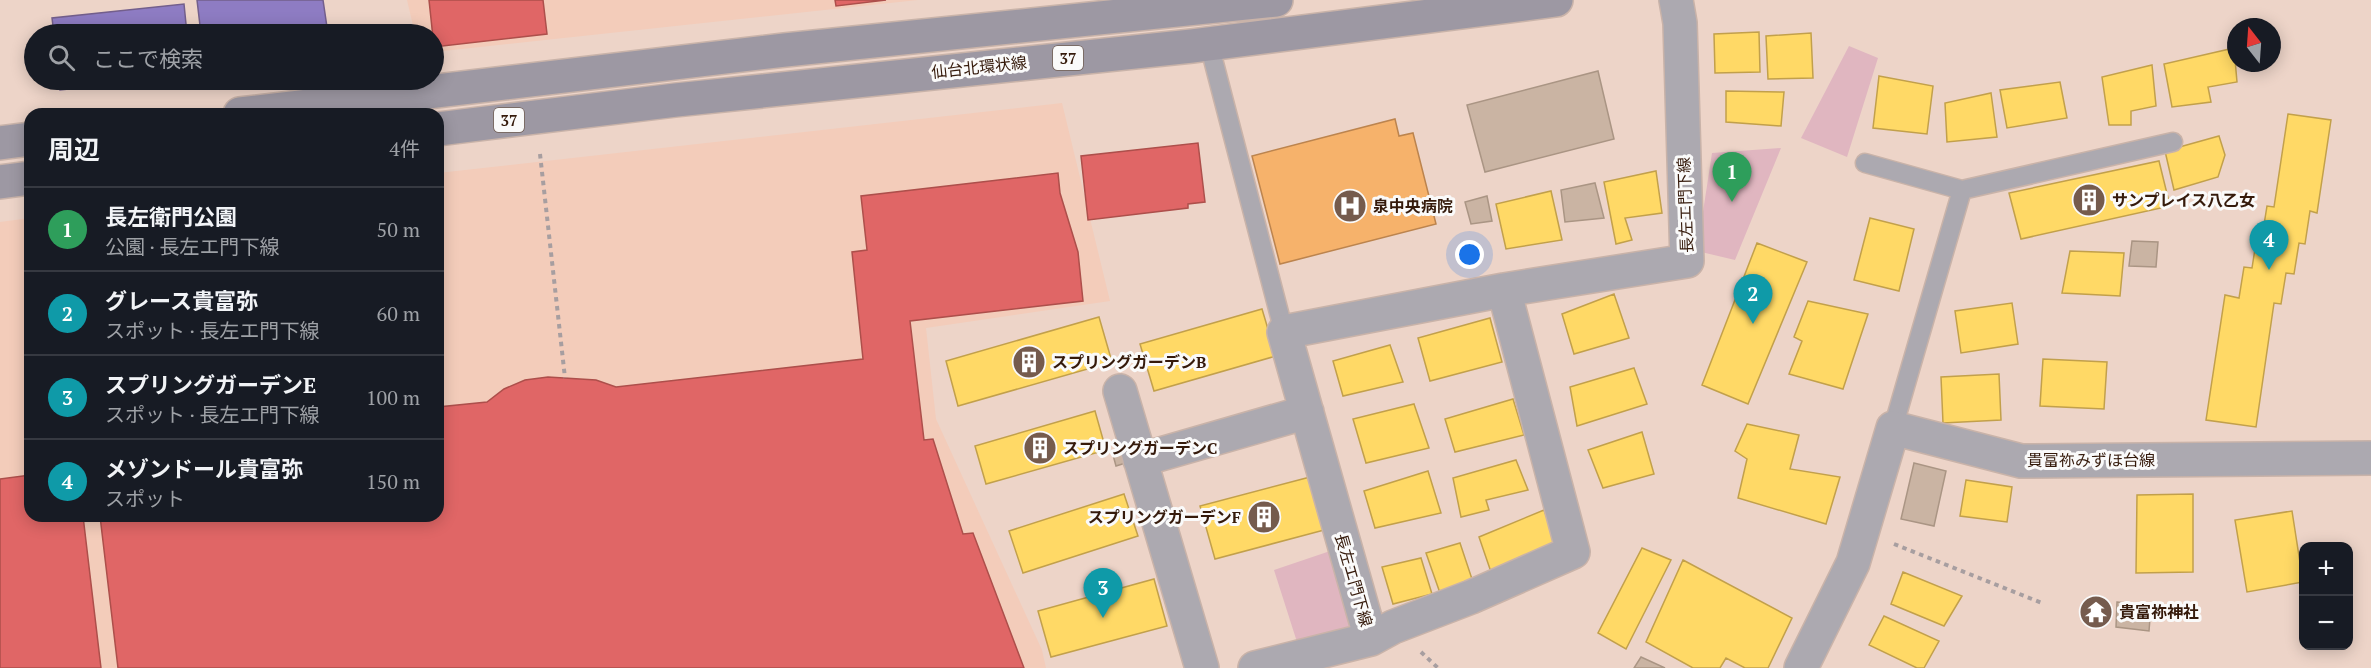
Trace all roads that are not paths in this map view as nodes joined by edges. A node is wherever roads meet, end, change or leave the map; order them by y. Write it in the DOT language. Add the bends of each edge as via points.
graph roads {
  1 [pos="1276,0"];
  2 [pos="1556,0"];
  3 [pos="1676,0"];
  4 [pos="1209,44"];
  5 [pos="291,108"];
  6 [pos="444,128"];
  7 [pos="24,140"];
  8 [pos="2173,142"];
  9 [pos="0,143"];
  10 [pos="1865,163"];
  11 [pos="24,179"];
  12 [pos="0,182"];
  13 [pos="1962,189"];
  14 [pos="1504,290"];
  15 [pos="1284,332"];
  16 [pos="1120,391"];
  17 [pos="1307,412"];
  18 [pos="1893,428"];
  19 [pos="2371,458"];
  20 [pos="1140,460"];
  21 [pos="1371,639"];
  22 [pos="1202,668"];
  23 [pos="1255,668"];
  24 [pos="1801,668"];
  1 -- 5 [label="main road, 37" via="785,50"];
  2 -- 4 [label="main road, 仙台北環状線 / 37"];
  3 -- 14 [label="street, 長左エ門下線" via="1680,22 1687,261"];
  4 -- 6 [label="main road, 仙台北環状線 / 37" via="688,98"];
  4 -- 15 [label="lane"];
  7 -- 9 [label="main road"];
  8 -- 13 [label="lane"];
  10 -- 13 [label="lane"];
  11 -- 12 [label="main road"];
  13 -- 18 [label="lane"];
  14 -- 15 [label="street, 長左エ門下線"];
  14 -- 21 [label="street, 長左エ門下線" via="1573,552"];
  15 -- 17 [label="street, 長左エ門下線"];
  16 -- 20 [label="street"];
  17 -- 20 [label="street"];
  17 -- 21 [label="street, 長左エ門下線"];
  18 -- 19 [label="street, 貴富祢みずほ台線" via="2021,461"];
  18 -- 24 [label="street" via="1853,563"];
  20 -- 22 [label="street"];
  21 -- 23 [label="street"];
}
